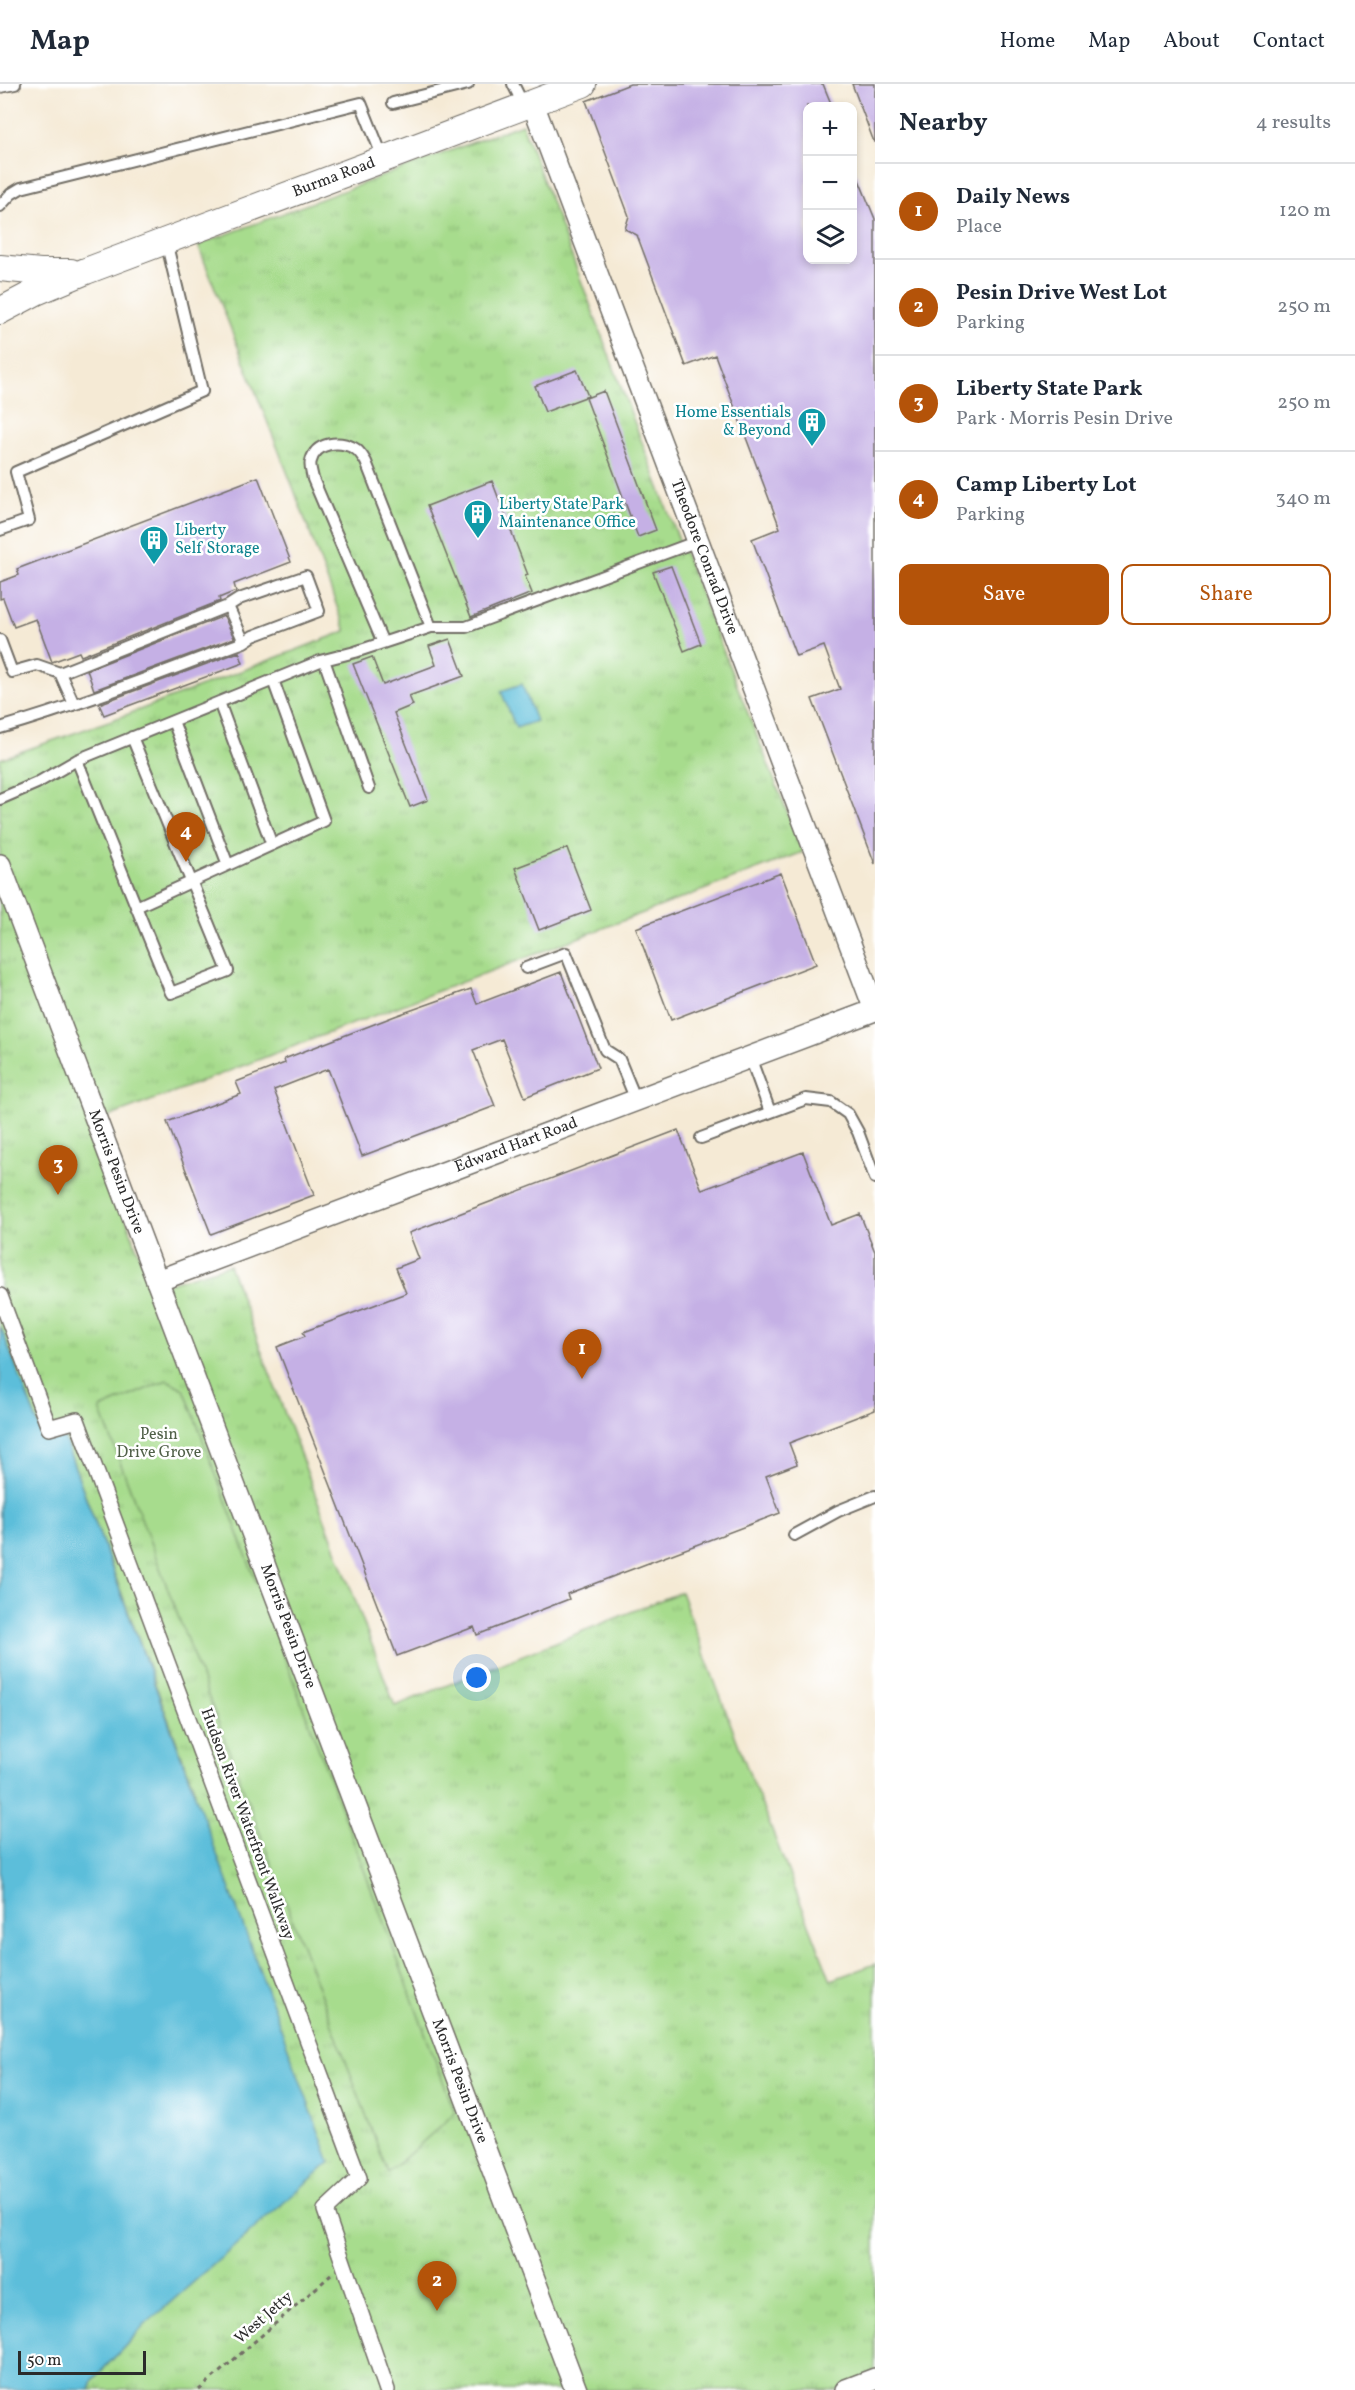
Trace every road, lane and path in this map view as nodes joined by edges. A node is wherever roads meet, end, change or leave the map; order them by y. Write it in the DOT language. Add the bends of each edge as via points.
graph roads {
  1 [pos="15,84"];
  2 [pos="468,84"];
  3 [pos="583,84"];
  4 [pos="0,87"];
  5 [pos="523,98"];
  6 [pos="393,103"];
  7 [pos="384,159"];
  8 [pos="0,206"];
  9 [pos="166,241"];
  10 [pos="0,268"];
  11 [pos="86,271"];
  12 [pos="0,311"];
  13 [pos="0,530"];
  14 [pos="698,541"];
  15 [pos="228,606"];
  16 [pos="431,627"];
  17 [pos="0,640"];
  18 [pos="244,642"];
  19 [pos="383,643"];
  20 [pos="324,660"];
  21 [pos="60,673"];
  22 [pos="273,680"];
  23 [pos="219,702"];
  24 [pos="74,704"];
  25 [pos="173,721"];
  26 [pos="0,728"];
  27 [pos="132,737"];
  28 [pos="77,760"];
  29 [pos="369,788"];
  30 [pos="0,799"];
  31 [pos="272,845"];
  32 [pos="0,865"];
  33 [pos="228,865"];
  34 [pos="191,881"];
  35 [pos="136,907"];
  36 [pos="526,968"];
  37 [pos="875,1010"];
  38 [pos="750,1057"];
  39 [pos="636,1100"];
  40 [pos="770,1112"];
  41 [pos="701,1138"];
  42 [pos="875,1178"];
  43 [pos="157,1281"];
  44 [pos="0,1296"];
  45 [pos="875,1496"];
  46 [pos="794,1534"];
  47 [pos="344,2265"];
  48 [pos="875,2379"];
  49 [pos="199,2390"];
  50 [pos="387,2390"];
  51 [pos="576,2390"];
  52 [pos="846,2390"];
  1 -- 4 [label="lane"];
  2 -- 6 [label="lane"];
  3 -- 5 [label="street, Burma Road"];
  5 -- 7 [label="street, Burma Road"];
  5 -- 14 [label="street, Theodore Conrad Drive"];
  7 -- 8 [label="lane" via="361,103 21,188"];
  7 -- 9 [label="street, Burma Road"];
  9 -- 11 [label="street, Burma Road"];
  9 -- 13 [label="lane" via="202,391 16,472 29,520"];
  10 -- 11 [label="street, Burma Road"];
  11 -- 12 [label="street, Burma Road"];
  14 -- 16 [label="lane" via="466,627"];
  14 -- 37 [label="street, Theodore Conrad Drive"];
  15 -- 18 [label="lane"];
  15 -- 18 [label="lane" via="306,576 319,611"];
  15 -- 21 [label="lane"];
  16 -- 19 [label="lane"];
  16 -- 19 [label="lane" via="366,462 356,448 326,444 315,451 310,462 313,479"];
  17 -- 21 [label="lane" via="12,672 37,665"];
  18 -- 24 [label="lane"];
  19 -- 20 [label="lane"];
  20 -- 22 [label="lane"];
  20 -- 29 [label="lane"];
  21 -- 24 [label="lane"];
  22 -- 23 [label="lane"];
  22 -- 31 [label="lane" via="324,821"];
  23 -- 25 [label="lane"];
  23 -- 31 [label="lane"];
  24 -- 26 [label="lane"];
  25 -- 27 [label="lane"];
  25 -- 33 [label="lane"];
  27 -- 28 [label="lane"];
  27 -- 34 [label="lane"];
  28 -- 30 [label="lane"];
  28 -- 35 [label="lane"];
  31 -- 33 [label="lane"];
  32 -- 43 [label="street, Morris Pesin Drive"];
  33 -- 34 [label="lane"];
  34 -- 35 [label="lane"];
  34 -- 35 [label="lane" via="228,971 171,993"];
  36 -- 39 [label="lane" via="566,953 605,1050 619,1059"];
  37 -- 38 [label="street, Edward Hart Road"];
  38 -- 39 [label="street, Edward Hart Road"];
  38 -- 40 [label="lane"];
  39 -- 43 [label="street, Edward Hart Road"];
  40 -- 41 [label="lane"];
  40 -- 42 [label="lane" via="806,1099 831,1102 848,1114"];
  43 -- 51 [label="street, Morris Pesin Drive"];
  44 -- 47 [label="street, Hudson River Waterfront Walkway" via="49,1428 77,1420 359,2178 325,2210"];
  45 -- 46 [label="lane" via="838,1510"];
  47 -- 49 [label="path, West Jetty"];
  47 -- 50 [label="street, Hudson River Waterfront Walkway"];
  48 -- 52 [label="street"];
}
